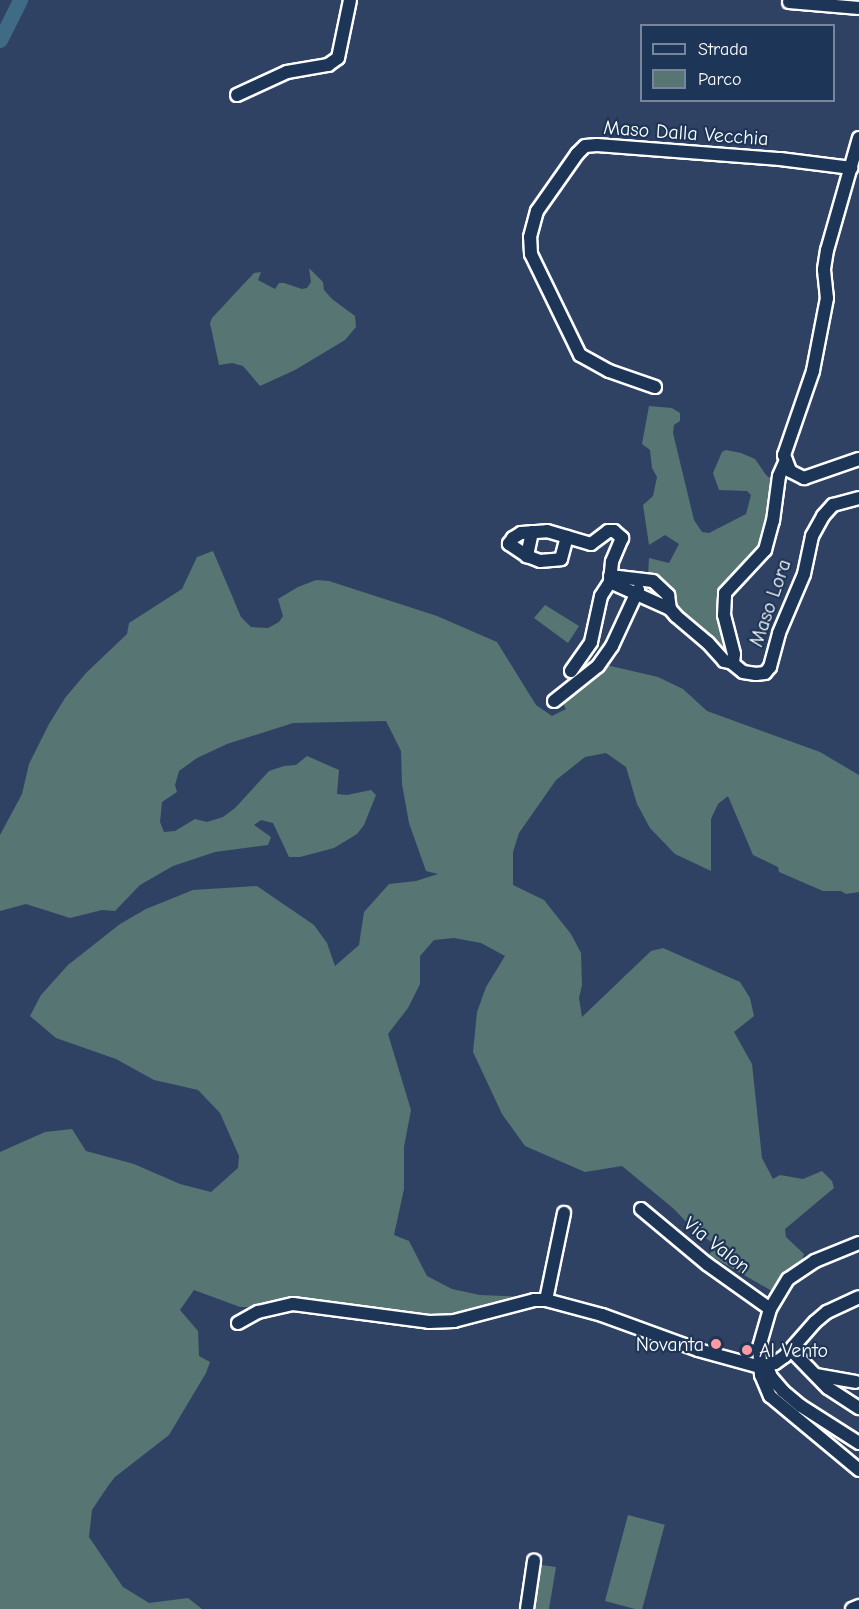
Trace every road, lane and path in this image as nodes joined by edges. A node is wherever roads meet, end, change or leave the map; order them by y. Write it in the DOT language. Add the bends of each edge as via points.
graph roads {
  1 [pos="350,0"];
  2 [pos="789,2"];
  3 [pos="859,8"];
  4 [pos="237,95"];
  5 [pos="859,138"];
  6 [pos="851,168"];
  7 [pos="655,387"];
  8 [pos="859,459"];
  9 [pos="786,460"];
  10 [pos="859,498"];
  11 [pos="532,532"];
  12 [pos="567,537"];
  13 [pos="527,555"];
  14 [pos="610,579"];
  15 [pos="643,580"];
  16 [pos="635,596"];
  17 [pos="670,609"];
  18 [pos="732,663"];
  19 [pos="571,672"];
  20 [pos="554,701"];
  21 [pos="641,1209"];
  22 [pos="564,1213"];
  23 [pos="859,1243"];
  24 [pos="859,1297"];
  25 [pos="546,1300"];
  26 [pos="770,1309"];
  27 [pos="239,1327"];
  28 [pos="791,1350"];
  29 [pos="763,1367"];
  30 [pos="816,1375"];
  31 [pos="855,1382"];
  32 [pos="859,1408"];
  33 [pos="859,1443"];
  34 [pos="859,1470"];
  35 [pos="534,1561"];
  36 [pos="859,1606"];
  37 [pos="527,1609"];
  38 [pos="852,1609"];
  1 -- 4 [label="street" via="338,58 328,65 287,72"];
  2 -- 3 [label="street"];
  5 -- 6 [label="street"];
  6 -- 7 [label="street, Maso Dalla Vecchia" via="597,145 585,146 577,154 537,211 530,237 531,254 580,355 609,371"];
  6 -- 9 [label="street" via="827,250 827,298 813,371 786,443"];
  8 -- 9 [label="street" via="804,478 790,471"];
  9 -- 18 [label="street" via="779,476 765,550 725,593 724,615 735,660"];
  10 -- 18 [label="street, Maso Lora" via="833,505 812,536 804,574 779,633 770,667 765,673 756,674 743,672"];
  11 -- 12 [label="street" via="547,531"];
  11 -- 13 [label="street"];
  11 -- 13 [label="street" via="521,533 509,544"];
  12 -- 13 [label="street" via="559,560 540,561"];
  12 -- 14 [label="street" via="591,544 608,531 620,533 622,538"];
  14 -- 15 [label="street"];
  14 -- 16 [label="street"];
  14 -- 19 [label="street" via="601,596 591,642"];
  15 -- 16 [label="street"];
  15 -- 17 [label="street" via="660,586 668,595"];
  16 -- 17 [label="street"];
  16 -- 20 [label="street" via="612,646 598,666"];
  17 -- 18 [label="street"];
  21 -- 26 [label="street, Via Valon" via="707,1264"];
  22 -- 25 [label="street"];
  23 -- 26 [label="street" via="796,1272 781,1288"];
  24 -- 28 [label="street" via="827,1312"];
  25 -- 27 [label="street" via="454,1321 429,1322 293,1304 253,1314"];
  25 -- 29 [label="street"];
  26 -- 29 [label="street" via="759,1347"];
  28 -- 29 [label="street"];
  28 -- 30 [label="street"];
  29 -- 33 [label="street" via="801,1406"];
  29 -- 34 [label="street" via="770,1396"];
  30 -- 31 [label="street"];
  30 -- 32 [label="street" via="828,1388"];
  35 -- 37 [label="street"];
  36 -- 38 [label="street"];
}
